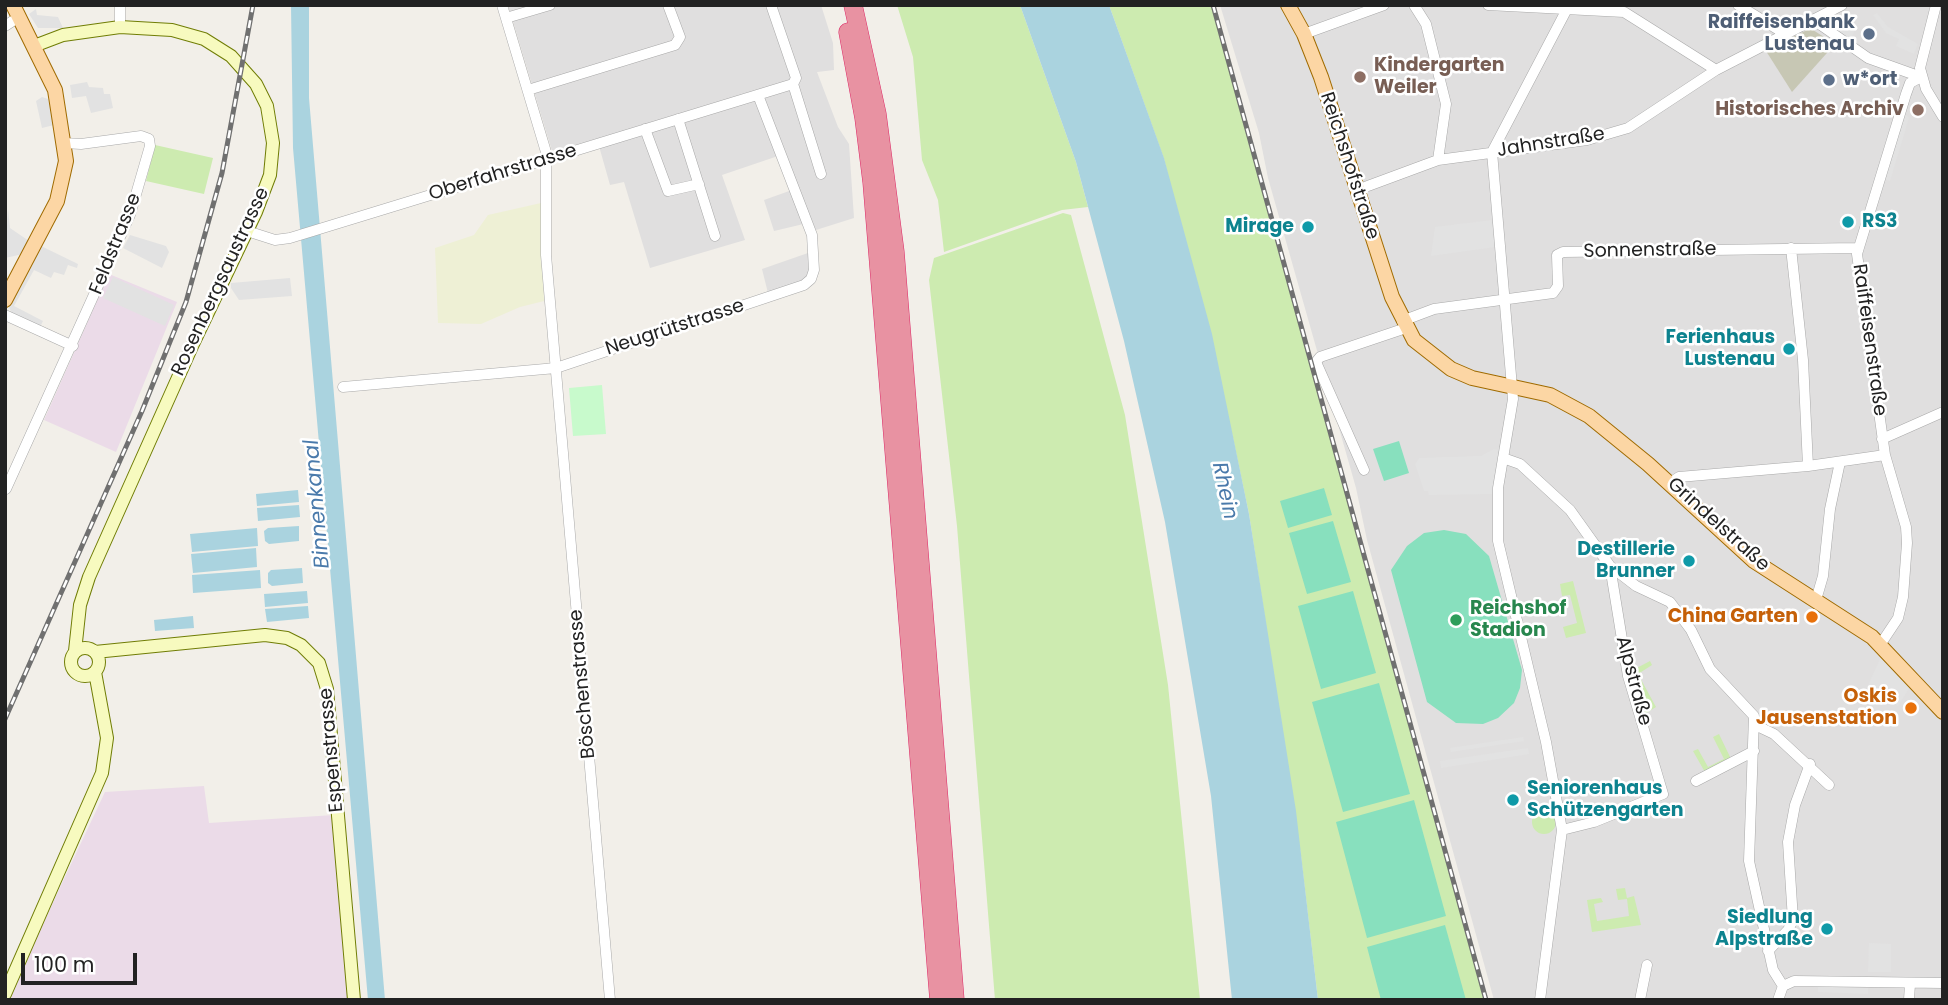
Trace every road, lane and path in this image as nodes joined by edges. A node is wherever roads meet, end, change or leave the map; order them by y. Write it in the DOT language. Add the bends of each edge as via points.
graph roads {
  1 [pos="120,5"];
  2 [pos="502,5"];
  3 [pos="550,5"];
  4 [pos="668,5"];
  5 [pos="771,5"];
  6 [pos="841,5"];
  7 [pos="853,5"];
  8 [pos="1288,5"];
  9 [pos="1384,5"];
  10 [pos="1414,5"];
  11 [pos="1488,5"];
  12 [pos="1738,5"];
  13 [pos="1842,5"];
  14 [pos="1936,5"];
  15 [pos="1524,7"];
  16 [pos="1601,7"];
  17 [pos="1567,9"];
  18 [pos="16,11"];
  19 [pos="506,18"];
  20 [pos="1815,21"];
  21 [pos="5,26"];
  22 [pos="120,27"];
  23 [pos="1304,34"];
  24 [pos="1787,35"];
  25 [pos="34,46"];
  26 [pos="1716,69"];
  27 [pos="1921,77"];
  28 [pos="793,84"];
  29 [pos="528,90"];
  30 [pos="758,95"];
  31 [pos="1943,117"];
  32 [pos="678,119"];
  33 [pos="645,130"];
  34 [pos="64,143"];
  35 [pos="1492,152"];
  36 [pos="545,159"];
  37 [pos="1438,159"];
  38 [pos="821,174"];
  39 [pos="699,184"];
  40 [pos="1357,190"];
  41 [pos="247,231"];
  42 [pos="715,236"];
  43 [pos="1791,248"];
  44 [pos="1858,248"];
  45 [pos="1504,299"];
  46 [pos="5,300"];
  47 [pos="5,315"];
  48 [pos="1404,325"];
  49 [pos="73,346"];
  50 [pos="556,368"];
  51 [pos="1512,386"];
  52 [pos="343,387"];
  53 [pos="1943,412"];
  54 [pos="1882,439"];
  55 [pos="1885,455"];
  56 [pos="1503,458"];
  57 [pos="1840,462"];
  58 [pos="1808,466"];
  59 [pos="1364,470"];
  60 [pos="1670,483"];
  61 [pos="6,489"];
  62 [pos="1609,566"];
  63 [pos="1816,600"];
  64 [pos="79,624"];
  65 [pos="1880,645"];
  66 [pos="125,648"];
  67 [pos="93,650"];
  68 [pos="75,651"];
  69 [pos="93,671"];
  70 [pos="1943,712"];
  71 [pos="1755,725"];
  72 [pos="1755,751"];
  73 [pos="1810,764"];
  74 [pos="1696,781"];
  75 [pos="1829,785"];
  76 [pos="1562,831"];
  77 [pos="1768,951"];
  78 [pos="1647,965"];
  79 [pos="1943,983"];
  80 [pos="1910,984"];
  81 [pos="1783,986"];
  82 [pos="5,994"];
  83 [pos="354,1000"];
  84 [pos="610,1000"];
  85 [pos="939,1000"];
  86 [pos="956,1000"];
  87 [pos="1540,1000"];
  88 [pos="1640,1000"];
  89 [pos="1778,1000"];
  90 [pos="1909,1000"];
  1 -- 22 [label="street"];
  2 -- 19 [label="street, Böschenstrasse"];
  3 -- 19 [label="street"];
  4 -- 29 [label="street" via="680,37 675,45"];
  5 -- 28 [label="street" via="796,78"];
  6 -- 85 [label="highway" via="872,182"];
  7 -- 86 [label="highway" via="877,114 895,252"];
  8 -- 23 [label="main road, Reichshofstraße"];
  9 -- 23 [label="street"];
  10 -- 37 [label="street" via="1426,24 1446,104"];
  11 -- 15 [label="street"];
  12 -- 24 [label="street"];
  13 -- 20 [label="street, Jahnstraße"];
  14 -- 27 [label="street" via="1921,57"];
  15 -- 17 [label="street"];
  16 -- 17 [label="street"];
  16 -- 26 [label="street" via="1634,16"];
  17 -- 35 [label="street"];
  18 -- 21 [label="street"];
  18 -- 25 [label="main road"];
  19 -- 29 [label="street, Böschenstrasse"];
  20 -- 24 [label="street, Jahnstraße"];
  20 -- 27 [label="street" via="1868,58"];
  22 -- 25 [label="street, Rosenbergsaustrasse" via="63,35"];
  22 -- 41 [label="street, Rosenbergsaustrasse" via="172,30 204,39 231,56 256,84 271,121 273,159 265,192"];
  23 -- 40 [label="main road, Reichshofstraße"];
  24 -- 26 [label="street, Jahnstraße"];
  25 -- 34 [label="main road" via="55,90"];
  26 -- 35 [label="street, Jahnstraße" via="1628,128 1587,140"];
  27 -- 31 [label="street"];
  27 -- 44 [label="street, Raiffeisenstraße" via="1910,83"];
  28 -- 30 [label="street, Oberfahrstrasse"];
  28 -- 38 [label="street"];
  29 -- 36 [label="street, Böschenstrasse"];
  30 -- 32 [label="street, Oberfahrstrasse"];
  30 -- 50 [label="street, Neugrütstrasse" via="807,218 814,270 811,279"];
  32 -- 33 [label="street, Oberfahrstrasse"];
  32 -- 39 [label="street"];
  33 -- 36 [label="street, Oberfahrstrasse"];
  33 -- 39 [label="street" via="667,191"];
  34 -- 46 [label="main road" via="60,192"];
  34 -- 49 [label="street, Feldstrasse" via="149,139 134,206"];
  35 -- 37 [label="street, Jahnstraße"];
  35 -- 45 [label="street"];
  36 -- 41 [label="street, Oberfahrstrasse" via="290,238 275,240"];
  36 -- 50 [label="street, Böschenstrasse" via="546,255"];
  37 -- 40 [label="street, Jahnstraße"];
  39 -- 42 [label="street"];
  40 -- 48 [label="main road, Reichshofstraße"];
  41 -- 64 [label="street, Rosenbergsaustrasse" via="89,577"];
  43 -- 44 [label="street, Sonnenstraße"];
  43 -- 45 [label="street, Sonnenstraße" via="1563,252 1557,255 1557,291"];
  43 -- 58 [label="street"];
  44 -- 54 [label="street, Raiffeisenstraße"];
  45 -- 48 [label="street" via="1434,309"];
  45 -- 51 [label="street"];
  47 -- 49 [label="street"];
  48 -- 51 [label="main road, Reichshofstraße" via="1427,353 1451,369"];
  48 -- 59 [label="street" via="1316,362"];
  49 -- 61 [label="street, Feldstrasse"];
  50 -- 52 [label="street, Neugrütstrasse"];
  50 -- 84 [label="street, Böschenstrasse"];
  51 -- 56 [label="street"];
  51 -- 60 [label="main road, Grindelstraße" via="1550,394 1574,407"];
  53 -- 54 [label="street"];
  54 -- 55 [label="street, Raiffeisenstraße"];
  55 -- 57 [label="street"];
  55 -- 65 [label="street, Raiffeisenstraße" via="1906,527 1907,572 1898,618"];
  56 -- 62 [label="street, Alpstraße" via="1520,464 1570,510"];
  56 -- 76 [label="street" via="1496,519 1500,554 1546,742"];
  57 -- 58 [label="street"];
  57 -- 63 [label="street" via="1824,576"];
  58 -- 60 [label="street" via="1679,477"];
  60 -- 63 [label="main road, Grindelstraße" via="1754,561"];
  62 -- 71 [label="street, Alpstraße" via="1636,586 1670,602 1691,630 1710,669 1754,716"];
  62 -- 76 [label="street, Alpstraße" via="1628,676 1663,794"];
  63 -- 65 [label="main road, Grindelstraße"];
  64 -- 67 [label="street"];
  64 -- 68 [label="street, Rosenbergsaustrasse"];
  65 -- 70 [label="main road, Grindelstraße"];
  66 -- 67 [label="street, Espenstrasse"];
  66 -- 69 [label="street"];
  66 -- 83 [label="street, Espenstrasse" via="276,636 301,645 319,663 327,689"];
  67 -- 68 [label="street, Espenstrasse"];
  67 -- 69 [label="street"];
  68 -- 69 [label="street" via="71,664 75,672"];
  69 -- 82 [label="street" via="107,738 102,773"];
  71 -- 72 [label="street"];
  71 -- 73 [label="street" via="1770,731"];
  72 -- 74 [label="street"];
  72 -- 77 [label="street" via="1749,861"];
  73 -- 75 [label="street"];
  73 -- 77 [label="street" via="1788,842 1793,920"];
  76 -- 87 [label="street"];
  77 -- 81 [label="street"];
  78 -- 88 [label="street"];
  79 -- 80 [label="street"];
  80 -- 81 [label="street" via="1804,981"];
  80 -- 90 [label="street"];
  81 -- 89 [label="street"];
}
